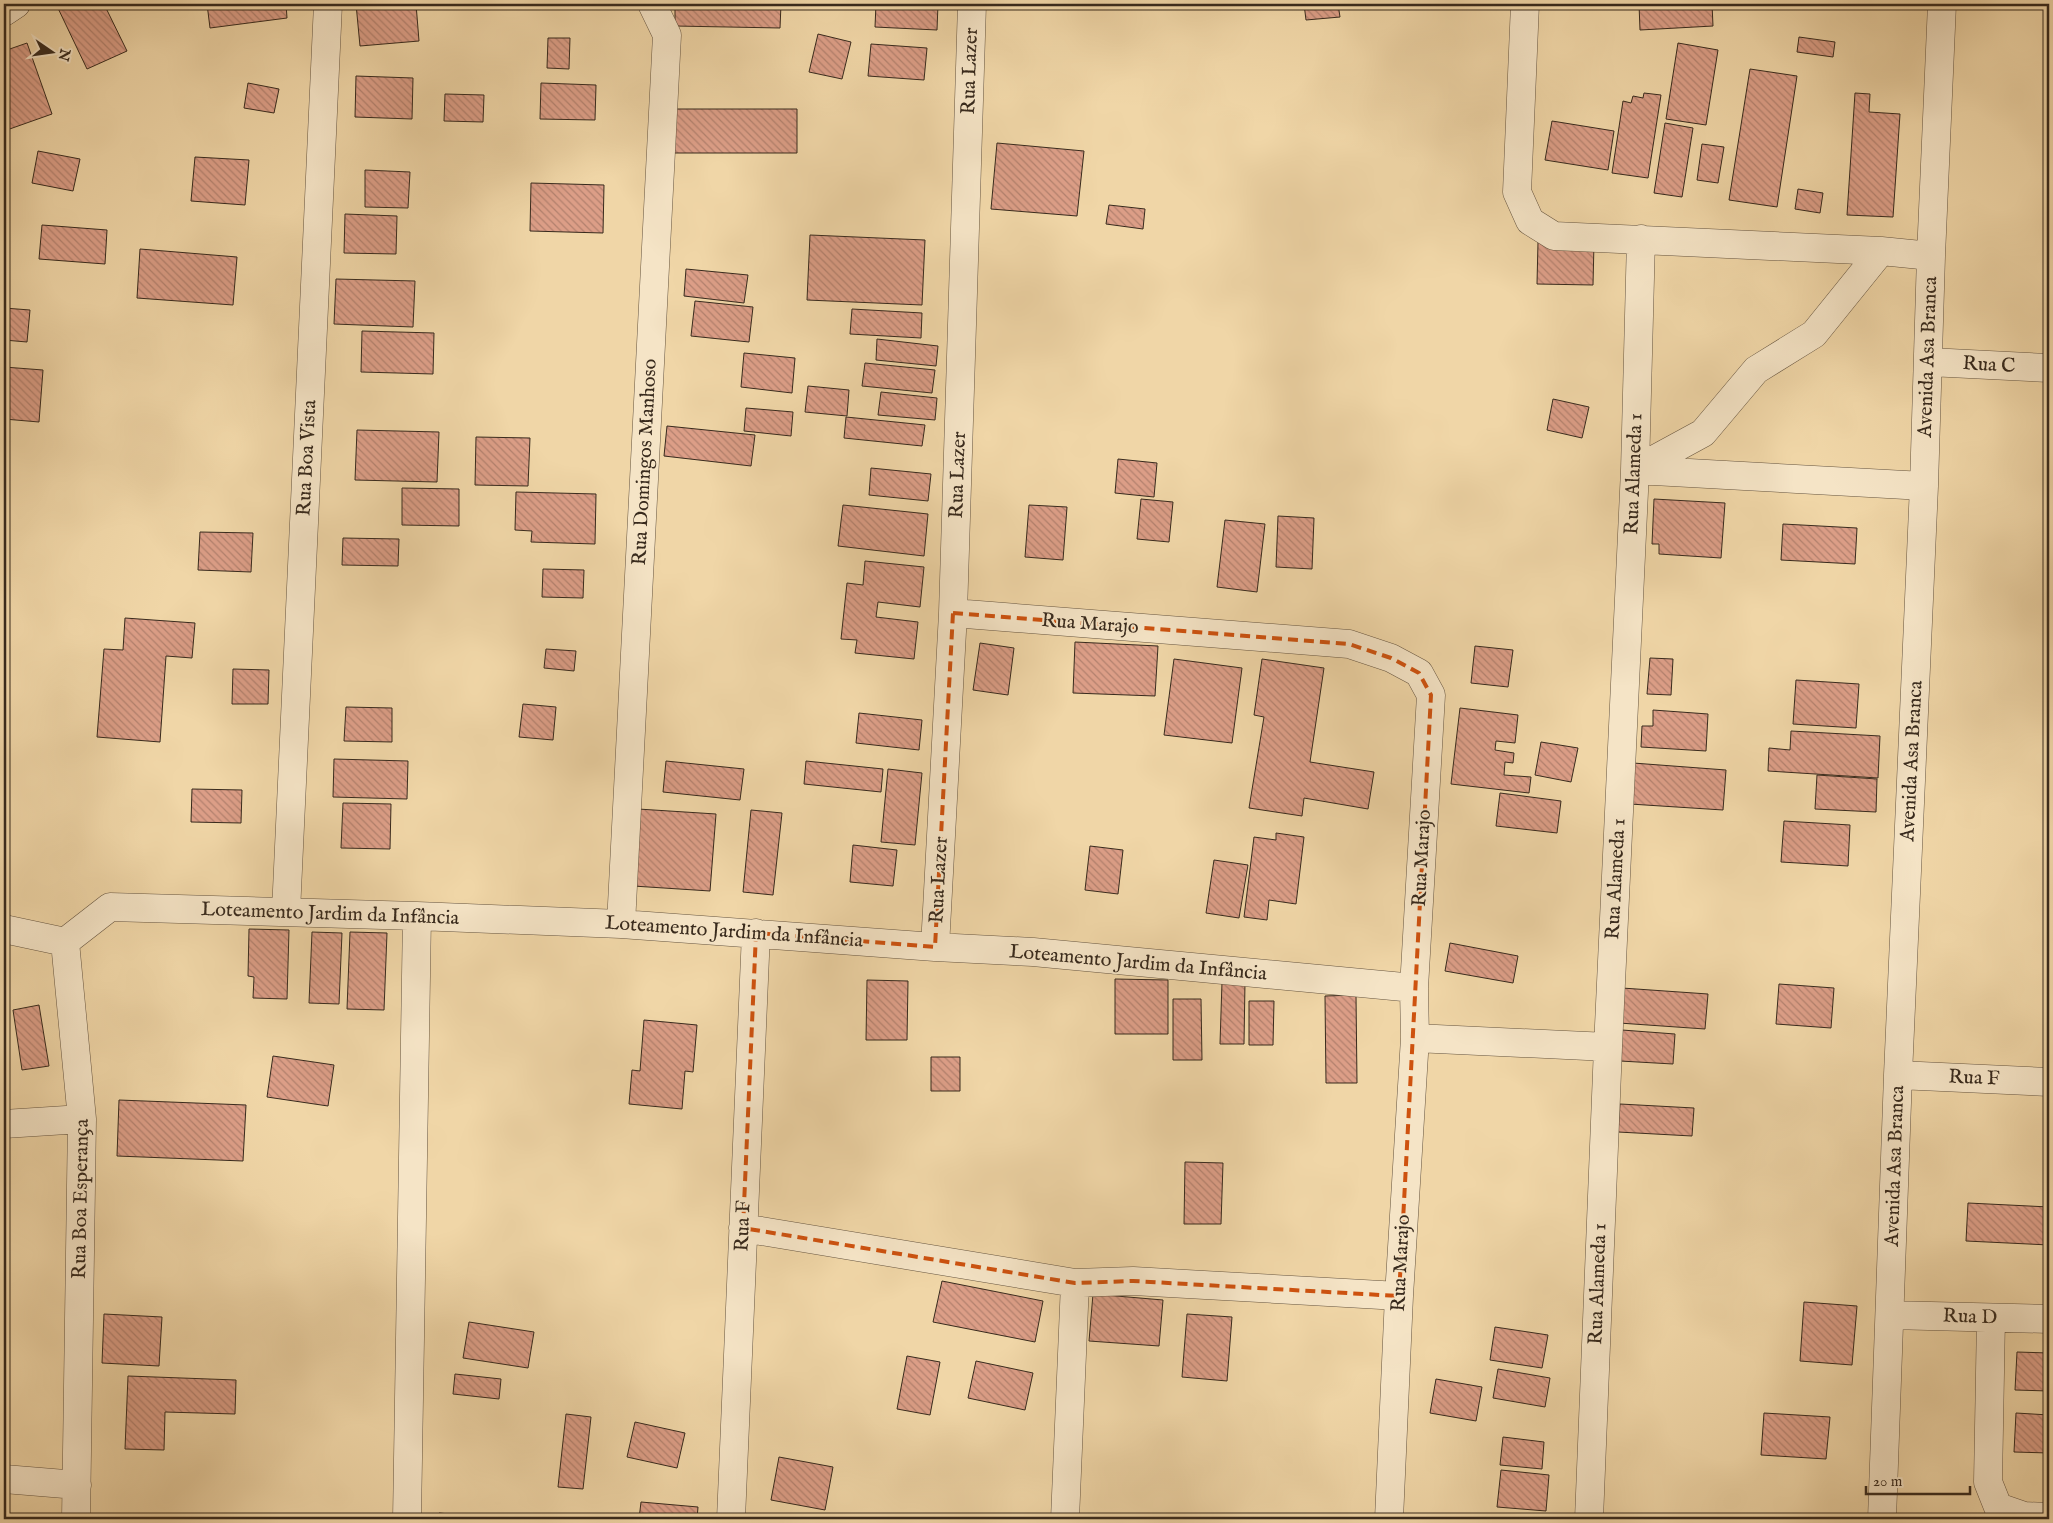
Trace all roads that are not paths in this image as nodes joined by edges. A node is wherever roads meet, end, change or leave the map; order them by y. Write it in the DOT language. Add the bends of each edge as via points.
graph roads {
  1 [pos="16,4"];
  2 [pos="328,4"];
  3 [pos="652,4"];
  4 [pos="972,4"];
  5 [pos="1525,4"];
  6 [pos="1942,4"];
  7 [pos="4,12"];
  8 [pos="1641,239"];
  9 [pos="1881,251"];
  10 [pos="1931,256"];
  11 [pos="1929,362"];
  12 [pos="2049,368"];
  13 [pos="1635,470"];
  14 [pos="1924,486"];
  15 [pos="953,613"];
  16 [pos="286,912"];
  17 [pos="417,916"];
  18 [pos="621,924"];
  19 [pos="4,929"];
  20 [pos="756,933"];
  21 [pos="65,942"];
  22 [pos="935,947"];
  23 [pos="1414,988"];
  24 [pos="1415,1038"];
  25 [pos="1608,1047"];
  26 [pos="1898,1075"];
  27 [pos="2049,1082"];
  28 [pos="82,1119"];
  29 [pos="4,1124"];
  30 [pos="743,1228"];
  31 [pos="1075,1283"];
  32 [pos="1398,1296"];
  33 [pos="1890,1315"];
  34 [pos="1991,1318"];
  35 [pos="2049,1319"];
  36 [pos="4,1480"];
  37 [pos="77,1485"];
  38 [pos="2049,1517"];
  39 [pos="76,1519"];
  40 [pos="406,1519"];
  41 [pos="731,1519"];
  42 [pos="1065,1519"];
  43 [pos="1388,1519"];
  44 [pos="1588,1519"];
  45 [pos="1882,1519"];
  1 -- 7 [label="street"];
  2 -- 16 [label="street, Rua Boa Vista"];
  3 -- 18 [label="street, Rua Domingos Manhoso" via="667,35"];
  4 -- 15 [label="street, Rua Lazer"];
  5 -- 8 [label="street" via="1517,192 1530,221 1554,236"];
  6 -- 10 [label="street, Avenida Asa Branca"];
  8 -- 9 [label="street"];
  8 -- 13 [label="street, Rua Alameda 1"];
  9 -- 10 [label="street"];
  9 -- 13 [label="street" via="1814,334 1756,370 1703,433"];
  10 -- 11 [label="street, Avenida Asa Branca"];
  11 -- 12 [label="street, Rua C"];
  11 -- 14 [label="street, Avenida Asa Branca"];
  13 -- 14 [label="street"];
  13 -- 25 [label="street, Rua Alameda 1"];
  14 -- 26 [label="street, Avenida Asa Branca"];
  15 -- 22 [label="street, Rua Lazer"];
  15 -- 23 [label="street, Rua Marajo" via="1349,644 1391,658 1418,673 1431,695"];
  16 -- 17 [label="street, Loteamento Jardim da Infância"];
  16 -- 21 [label="street, Loteamento Jardim da Infância" via="110,907"];
  17 -- 18 [label="street, Loteamento Jardim da Infância"];
  17 -- 40 [label="street"];
  18 -- 20 [label="street, Loteamento Jardim da Infância"];
  19 -- 21 [label="street"];
  20 -- 22 [label="street, Loteamento Jardim da Infância"];
  20 -- 30 [label="street, Rua F"];
  21 -- 28 [label="street, Rua Boa Esperança"];
  22 -- 23 [label="street, Loteamento Jardim da Infância" via="1033,952"];
  23 -- 24 [label="street, Rua Marajo"];
  24 -- 25 [label="street"];
  24 -- 32 [label="street, Rua Marajo"];
  25 -- 44 [label="street, Rua Alameda 1"];
  26 -- 27 [label="street, Rua F"];
  26 -- 33 [label="street, Avenida Asa Branca"];
  28 -- 29 [label="street"];
  28 -- 37 [label="street, Rua Boa Esperança"];
  30 -- 31 [label="street"];
  30 -- 41 [label="street, Rua F"];
  31 -- 32 [label="street" via="1133,1281"];
  31 -- 42 [label="street"];
  32 -- 43 [label="street, Rua Marajo"];
  33 -- 34 [label="street, Rua D"];
  33 -- 45 [label="street, Avenida Asa Branca"];
  34 -- 35 [label="street, Rua D"];
  34 -- 38 [label="street" via="1988,1482 1998,1507 2024,1516"];
  36 -- 37 [label="street"];
  37 -- 39 [label="street, Rua Boa Esperança"];
}
